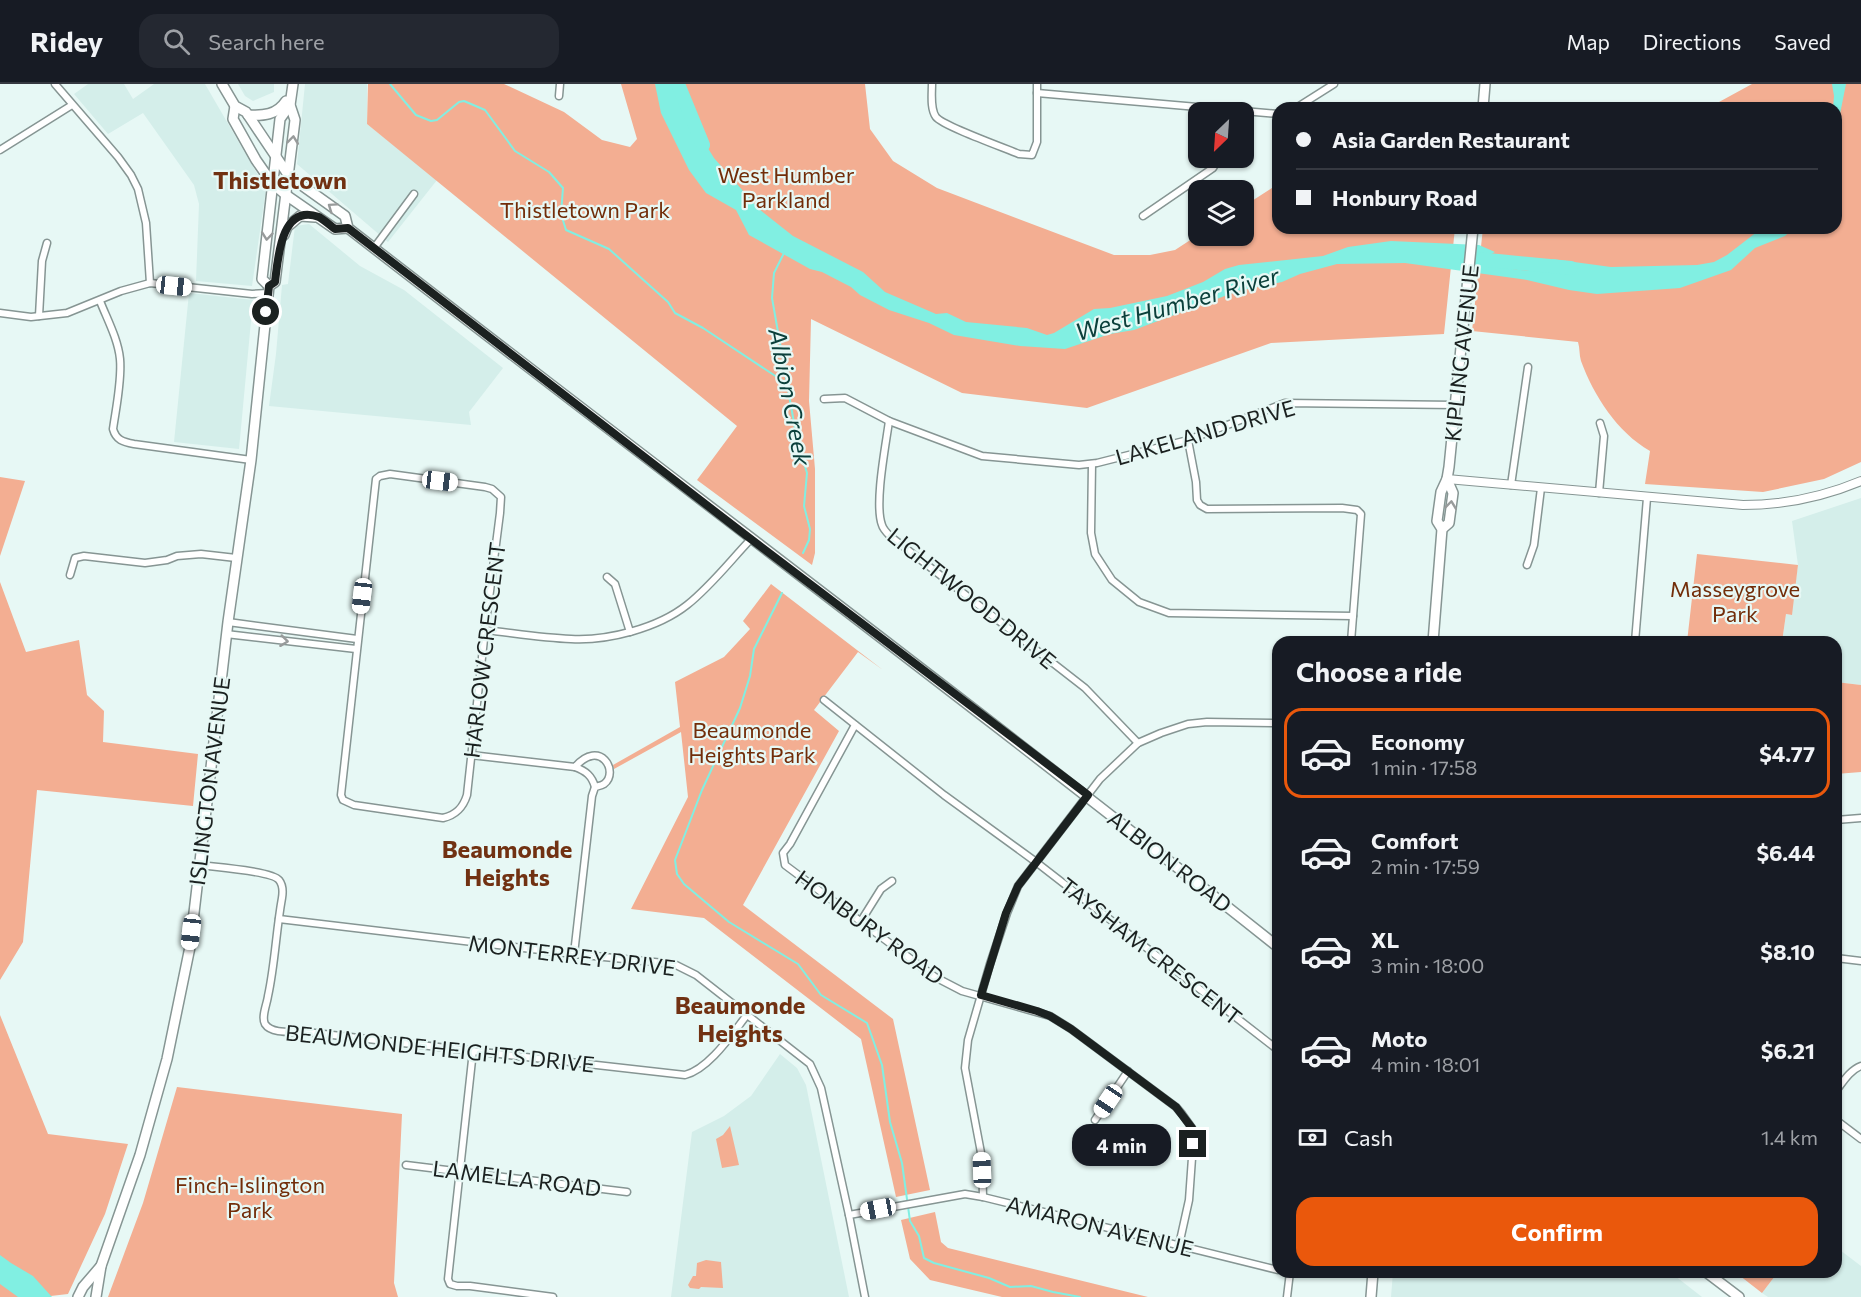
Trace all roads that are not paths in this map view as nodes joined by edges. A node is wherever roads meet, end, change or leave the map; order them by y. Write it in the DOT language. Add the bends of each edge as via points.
graph roads {
  1 [pos="55,84"];
  2 [pos="222,84"];
  3 [pos="293,84"];
  4 [pos="560,84"];
  5 [pos="932,84"];
  6 [pos="1037,84"];
  7 [pos="1334,84"];
  8 [pos="1485,84"];
  9 [pos="1037,93"];
  10 [pos="559,96"];
  11 [pos="1306,102"];
  12 [pos="1484,102"];
  13 [pos="72,105"];
  14 [pos="290,105"];
  15 [pos="235,106"];
  16 [pos="1188,107"];
  17 [pos="1254,113"];
  18 [pos="1272,114"];
  19 [pos="248,115"];
  20 [pos="0,150"];
  21 [pos="275,157"];
  22 [pos="1213,168"];
  23 [pos="289,176"];
  24 [pos="272,183"];
  25 [pos="414,194"];
  26 [pos="286,195"];
  27 [pos="1143,216"];
  28 [pos="319,217"];
  29 [pos="348,228"];
  30 [pos="1472,234"];
  31 [pos="281,240"];
  32 [pos="47,243"];
  33 [pos="374,248"];
  34 [pos="150,283"];
  35 [pos="268,290"];
  36 [pos="100,301"];
  37 [pos="0,313"];
  38 [pos="39,316"];
  39 [pos="1528,367"];
  40 [pos="824,399"];
  41 [pos="1456,405"];
  42 [pos="889,421"];
  43 [pos="1600,423"];
  44 [pos="1188,440"];
  45 [pos="251,460"];
  46 [pos="1092,464"];
  47 [pos="1447,479"];
  48 [pos="1861,481"];
  49 [pos="1511,485"];
  50 [pos="1541,488"];
  51 [pos="1599,493"];
  52 [pos="1647,498"];
  53 [pos="750,539"];
  54 [pos="236,558"];
  55 [pos="1527,565"];
  56 [pos="70,575"];
  57 [pos="607,577"];
  58 [pos="1353,616"];
  59 [pos="228,622"];
  60 [pos="485,630"];
  61 [pos="630,632"];
  62 [pos="226,634"];
  63 [pos="1351,636"];
  64 [pos="1433,636"];
  65 [pos="1636,636"];
  66 [pos="357,639"];
  67 [pos="356,649"];
  68 [pos="824,700"];
  69 [pos="1272,723"];
  70 [pos="855,725"];
  71 [pos="1138,743"];
  72 [pos="471,755"];
  73 [pos="575,767"];
  74 [pos="595,787"];
  75 [pos="1088,795"];
  76 [pos="1861,818"];
  77 [pos="1842,820"];
  78 [pos="1036,862"];
  79 [pos="200,865"];
  80 [pos="892,881"];
  81 [pos="279,919"];
  82 [pos="861,921"];
  83 [pos="1272,942"];
  84 [pos="574,954"];
  85 [pos="1842,959"];
  86 [pos="1861,961"];
  87 [pos="981,995"];
  88 [pos="747,1015"];
  89 [pos="1272,1045"];
  90 [pos="473,1052"];
  91 [pos="1861,1066"];
  92 [pos="1128,1071"];
  93 [pos="1842,1083"];
  94 [pos="1095,1120"];
  95 [pos="1842,1125"];
  96 [pos="1861,1139"];
  97 [pos="406,1165"];
  98 [pos="459,1171"];
  99 [pos="627,1192"];
  100 [pos="983,1197"];
  101 [pos="849,1215"];
  102 [pos="1179,1245"];
  103 [pos="101,1266"];
  104 [pos="1272,1268"];
  105 [pos="1288,1278"];
  106 [pos="1373,1278"];
  107 [pos="1714,1278"];
  108 [pos="97,1295"];
  109 [pos="78,1297"];
  110 [pos="553,1297"];
  111 [pos="865,1297"];
  112 [pos="1287,1297"];
  113 [pos="1371,1297"];
  114 [pos="1739,1297"];
  1 -- 13 [label="street"];
  2 -- 15 [label="main road, ALBION ROAD"];
  3 -- 14 [label="main road, ISLINGTON AVENUE"];
  3 -- 19 [label="main road" via="282,107 268,114"];
  4 -- 10 [label="street"];
  5 -- 9 [label="street" via="936,117 1019,154 1032,155 1037,142"];
  6 -- 9 [label="street"];
  7 -- 11 [label="street"];
  8 -- 12 [label="main road"];
  9 -- 16 [label="street"];
  13 -- 20 [label="street"];
  13 -- 34 [label="street" via="118,157 138,189 146,223"];
  14 -- 21 [label="main road, ISLINGTON AVENUE" via="280,119"];
  23 -- 14 [label="main road, ISLINGTON AVENUE, one-way" via="296,120"];
  15 -- 19 [label="main road, ALBION ROAD"];
  15 -- 24 [label="main road, ALBION ROAD" via="233,119"];
  17 -- 18 [label="street"];
  19 -- 21 [label="main road, ALBION ROAD"];
  21 -- 23 [label="main road, ALBION ROAD"];
  21 -- 24 [label="main road, ISLINGTON AVENUE"];
  22 -- 27 [label="street"];
  23 -- 26 [label="main road, ISLINGTON AVENUE"];
  29 -- 23 [label="main road, ALBION ROAD, one-way" via="345,216"];
  24 -- 26 [label="main road, ALBION ROAD"];
  24 -- 35 [label="main road, ISLINGTON AVENUE, one-way" via="262,279"];
  25 -- 33 [label="street"];
  26 -- 28 [label="main road, ALBION ROAD"];
  26 -- 31 [label="main road, ISLINGTON AVENUE"];
  28 -- 29 [label="main road, ALBION ROAD" via="335,229"];
  28 -- 31 [label="main road" via="300,216 287,227"];
  29 -- 33 [label="main road, ALBION ROAD"];
  30 -- 41 [label="main road, KIPLING AVENUE"];
  31 -- 35 [label="main road, ISLINGTON AVENUE" via="275,282"];
  32 -- 38 [label="street" via="42,261"];
  33 -- 53 [label="main road, ALBION ROAD"];
  34 -- 35 [label="street" via="252,294"];
  34 -- 36 [label="street"];
  35 -- 45 [label="main road, ISLINGTON AVENUE"];
  36 -- 38 [label="street" via="67,313"];
  36 -- 45 [label="street" via="120,358 115,436 134,444"];
  37 -- 38 [label="street"];
  39 -- 49 [label="street"];
  40 -- 42 [label="street, LAKELAND DRIVE" via="844,398"];
  41 -- 44 [label="street, LAKELAND DRIVE" via="1285,403"];
  41 -- 47 [label="main road, KIPLING AVENUE"];
  42 -- 46 [label="street, LAKELAND DRIVE" via="982,456"];
  42 -- 71 [label="street, LIGHTWOOD DRIVE" via="879,503 884,530 1085,688"];
  43 -- 51 [label="street" via="1604,436"];
  44 -- 46 [label="street, LAKELAND DRIVE"];
  44 -- 58 [label="street" via="1197,500 1207,509 1342,508 1361,514"];
  45 -- 54 [label="main road, ISLINGTON AVENUE"];
  46 -- 58 [label="street" via="1090,533 1095,554 1112,580 1139,602 1169,613"];
  47 -- 49 [label="street"];
  47 -- 64 [label="main road, KIPLING AVENUE" via="1453,493 1449,523 1442,529"];
  48 -- 52 [label="street" via="1811,499 1772,504"];
  49 -- 50 [label="street"];
  50 -- 51 [label="street"];
  50 -- 55 [label="street" via="1534,545"];
  51 -- 52 [label="street"];
  52 -- 65 [label="street"];
  53 -- 61 [label="street" via="687,605"];
  53 -- 75 [label="main road, ALBION ROAD"];
  54 -- 56 [label="street" via="201,554 145,563 84,556 75,558"];
  54 -- 59 [label="main road, ISLINGTON AVENUE"];
  57 -- 61 [label="street" via="615,584"];
  58 -- 63 [label="street"];
  59 -- 62 [label="main road, ISLINGTON AVENUE"];
  59 -- 66 [label="street"];
  60 -- 61 [label="street" via="574,640"];
  60 -- 66 [label="street, HARLOW CRESCENT" via="501,497 485,487 385,475 376,479"];
  60 -- 72 [label="street, HARLOW CRESCENT"];
  62 -- 67 [label="street, one-way"];
  62 -- 79 [label="main road, ISLINGTON AVENUE"];
  66 -- 67 [label="street, HARLOW CRESCENT"];
  67 -- 72 [label="street, HARLOW CRESCENT" via="343,800 354,805 442,818 451,816 465,801"];
  68 -- 70 [label="street, TAYSHAM CRESCENT"];
  69 -- 71 [label="street" via="1188,724"];
  70 -- 78 [label="street, TAYSHAM CRESCENT"];
  70 -- 82 [label="street, HONBURY ROAD" via="783,853 785,865"];
  71 -- 75 [label="street"];
  72 -- 73 [label="street"];
  73 -- 74 [label="street" via="585,771"];
  73 -- 74 [label="street" via="589,755 606,760 609,777"];
  74 -- 84 [label="street"];
  75 -- 78 [label="street"];
  75 -- 83 [label="main road, ALBION ROAD"];
  76 -- 77 [label="street"];
  78 -- 87 [label="street" via="1018,886 1006,913"];
  78 -- 89 [label="street, TAYSHAM CRESCENT"];
  79 -- 81 [label="street, BEAUMONDE HEIGHTS DRIVE" via="276,877 283,889"];
  79 -- 103 [label="main road, ISLINGTON AVENUE" via="190,947 167,1059 140,1155"];
  80 -- 82 [label="street" via="881,890"];
  81 -- 84 [label="street, MONTERREY DRIVE"];
  81 -- 90 [label="street, BEAUMONDE HEIGHTS DRIVE" via="263,1017 270,1028"];
  82 -- 87 [label="street, HONBURY ROAD" via="934,977 962,991"];
  84 -- 88 [label="street, MONTERREY DRIVE" via="675,964 696,975"];
  85 -- 86 [label="street"];
  87 -- 92 [label="street, HONBURY ROAD" via="1050,1016"];
  87 -- 100 [label="street" via="968,1040 965,1068 982,1158"];
  88 -- 90 [label="street, BEAUMONDE HEIGHTS DRIVE" via="705,1065 685,1075"];
  88 -- 101 [label="street, MONTERREY DRIVE" via="810,1064 821,1089"];
  90 -- 98 [label="street"];
  91 -- 93 [label="street"];
  92 -- 94 [label="street"];
  92 -- 102 [label="street, HONBURY ROAD" via="1176,1107 1192,1128 1189,1200"];
  95 -- 96 [label="street"];
  97 -- 98 [label="street, LAMELLA ROAD"];
  98 -- 99 [label="street, LAMELLA ROAD"];
  98 -- 110 [label="street" via="450,1284"];
  100 -- 101 [label="street, AMARON AVENUE" via="965,1194"];
  100 -- 102 [label="street, AMARON AVENUE"];
  101 -- 111 [label="street, MONTERREY DRIVE"];
  102 -- 104 [label="street, AMARON AVENUE"];
  103 -- 108 [label="main road, ISLINGTON AVENUE"];
  103 -- 109 [label="main road, ISLINGTON AVENUE"];
  105 -- 112 [label="street"];
  106 -- 113 [label="main road"];
  107 -- 114 [label="main road"];
}
